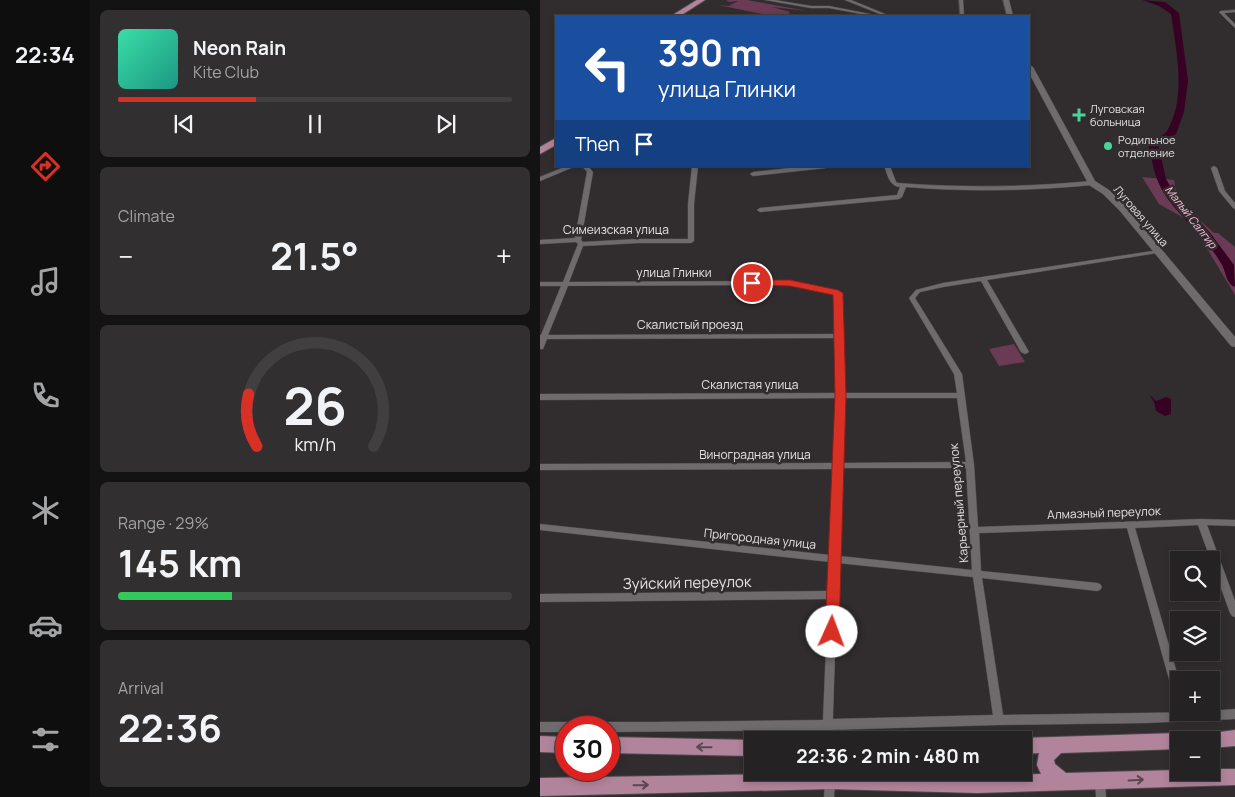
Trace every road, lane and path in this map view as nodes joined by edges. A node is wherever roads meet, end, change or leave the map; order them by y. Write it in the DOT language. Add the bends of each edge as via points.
graph roads {
  1 [pos="702,0"];
  2 [pos="707,0"];
  3 [pos="767,0"];
  4 [pos="847,0"];
  5 [pos="873,0"];
  6 [pos="961,0"];
  7 [pos="1006,0"];
  8 [pos="870,9"];
  9 [pos="1235,11"];
  10 [pos="677,15"];
  11 [pos="684,15"];
  12 [pos="873,15"];
  13 [pos="885,15"];
  14 [pos="962,15"];
  15 [pos="1010,15"];
  16 [pos="1235,27"];
  17 [pos="1030,69"];
  18 [pos="555,142"];
  19 [pos="555,147"];
  20 [pos="540,151"];
  21 [pos="540,155"];
  22 [pos="570,167"];
  23 [pos="586,167"];
  24 [pos="695,167"];
  25 [pos="809,167"];
  26 [pos="887,167"];
  27 [pos="792,168"];
  28 [pos="1214,168"];
  29 [pos="753,174"];
  30 [pos="540,179"];
  31 [pos="1092,183"];
  32 [pos="904,185"];
  33 [pos="1235,207"];
  34 [pos="760,210"];
  35 [pos="540,242"];
  36 [pos="580,242"];
  37 [pos="1157,251"];
  38 [pos="983,278"];
  39 [pos="540,284"];
  40 [pos="565,285"];
  41 [pos="840,336"];
  42 [pos="542,337"];
  43 [pos="1235,344"];
  44 [pos="540,347"];
  45 [pos="1025,352"];
  46 [pos="960,395"];
  47 [pos="840,396"];
  48 [pos="540,397"];
  49 [pos="970,465"];
  50 [pos="838,466"];
  51 [pos="540,467"];
  52 [pos="1201,522"];
  53 [pos="1235,524"];
  54 [pos="1130,525"];
  55 [pos="540,527"];
  56 [pos="974,530"];
  57 [pos="835,560"];
  58 [pos="977,574"];
  59 [pos="1097,587"];
  60 [pos="834,595"];
  61 [pos="540,598"];
  62 [pos="1235,613"];
  63 [pos="1172,671"];
  64 [pos="1235,714"];
  65 [pos="1220,715"];
  66 [pos="1170,716"];
  67 [pos="999,720"];
  68 [pos="828,725"];
  69 [pos="540,727"];
  70 [pos="1235,738"];
  71 [pos="1220,739"];
  72 [pos="1170,741"];
  73 [pos="540,744"];
  74 [pos="555,744"];
  75 [pos="620,745"];
  76 [pos="1057,745"];
  77 [pos="1032,746"];
  78 [pos="744,748"];
  79 [pos="1235,776"];
  80 [pos="1064,782"];
  81 [pos="540,787"];
  82 [pos="830,789"];
  83 [pos="1100,789"];
  84 [pos="698,790"];
  1 -- 10 [label="main road"];
  2 -- 11 [label="main road"];
  3 -- 12 [label="street"];
  4 -- 8 [label="street"];
  5 -- 8 [label="street"];
  6 -- 14 [label="street"];
  7 -- 15 [label="main road"];
  8 -- 13 [label="street"];
  9 -- 16 [label="street" via="1221,12"];
  17 -- 31 [label="main road, Луговая улица"];
  18 -- 20 [label="main road"];
  19 -- 21 [label="main road"];
  22 -- 30 [label="street"];
  23 -- 36 [label="street" via="590,172"];
  24 -- 36 [label="street, Симеизская улица" via="691,241"];
  25 -- 27 [label="street"];
  26 -- 32 [label="street" via="894,183"];
  27 -- 29 [label="street"];
  28 -- 33 [label="street" via="1222,191"];
  31 -- 32 [label="street" via="1040,189"];
  31 -- 37 [label="main road, Луговая улица" via="1106,192"];
  32 -- 34 [label="street" via="899,197"];
  35 -- 36 [label="street, Симеизская улица"];
  36 -- 40 [label="street"];
  37 -- 38 [label="street"];
  37 -- 43 [label="main road, Луговая улица"];
  38 -- 45 [label="street"];
  38 -- 46 [label="street, Карьерный переулок" via="935,286 918,291 912,298 958,374"];
  39 -- 40 [label="street, улица Глинки"];
  40 -- 41 [label="street, улица Глинки" via="790,283 838,293"];
  40 -- 42 [label="street"];
  41 -- 42 [label="street, Скалистый проезд"];
  41 -- 47 [label="street"];
  42 -- 44 [label="street"];
  46 -- 47 [label="street, Скалистая улица"];
  46 -- 49 [label="street, Карьерный переулок"];
  47 -- 48 [label="street, Скалистая улица"];
  47 -- 50 [label="street"];
  49 -- 50 [label="street, Виноградная улица"];
  49 -- 56 [label="street, Карьерный переулок"];
  50 -- 51 [label="street, Виноградная улица"];
  50 -- 57 [label="street"];
  52 -- 53 [label="street, Алмазный переулок"];
  52 -- 54 [label="street, Алмазный переулок"];
  52 -- 62 [label="street"];
  54 -- 56 [label="street, Алмазный переулок"];
  54 -- 63 [label="street"];
  55 -- 57 [label="street, Пригородная улица"];
  56 -- 58 [label="street, Карьерный переулок"];
  57 -- 58 [label="street, Пригородная улица"];
  57 -- 60 [label="street"];
  58 -- 59 [label="street, Пригородная улица"];
  58 -- 67 [label="street, Карьерный переулок"];
  60 -- 61 [label="street, Зуйский переулок"];
  60 -- 68 [label="street"];
  64 -- 65 [label="street"];
  66 -- 67 [label="street"];
  67 -- 68 [label="street"];
  68 -- 69 [label="street"];
  70 -- 71 [label="main road"];
  72 -- 76 [label="main road"];
  73 -- 74 [label="main road"];
  78 -- 75 [label="main road, one-way"];
  76 -- 77 [label="main road"];
  76 -- 80 [label="main road" via="1045,756 1044,763"];
  83 -- 79 [label="main road, one-way"];
  80 -- 82 [label="main road"];
  80 -- 83 [label="main road"];
  81 -- 84 [label="main road, one-way"];
  82 -- 84 [label="main road"];
}
